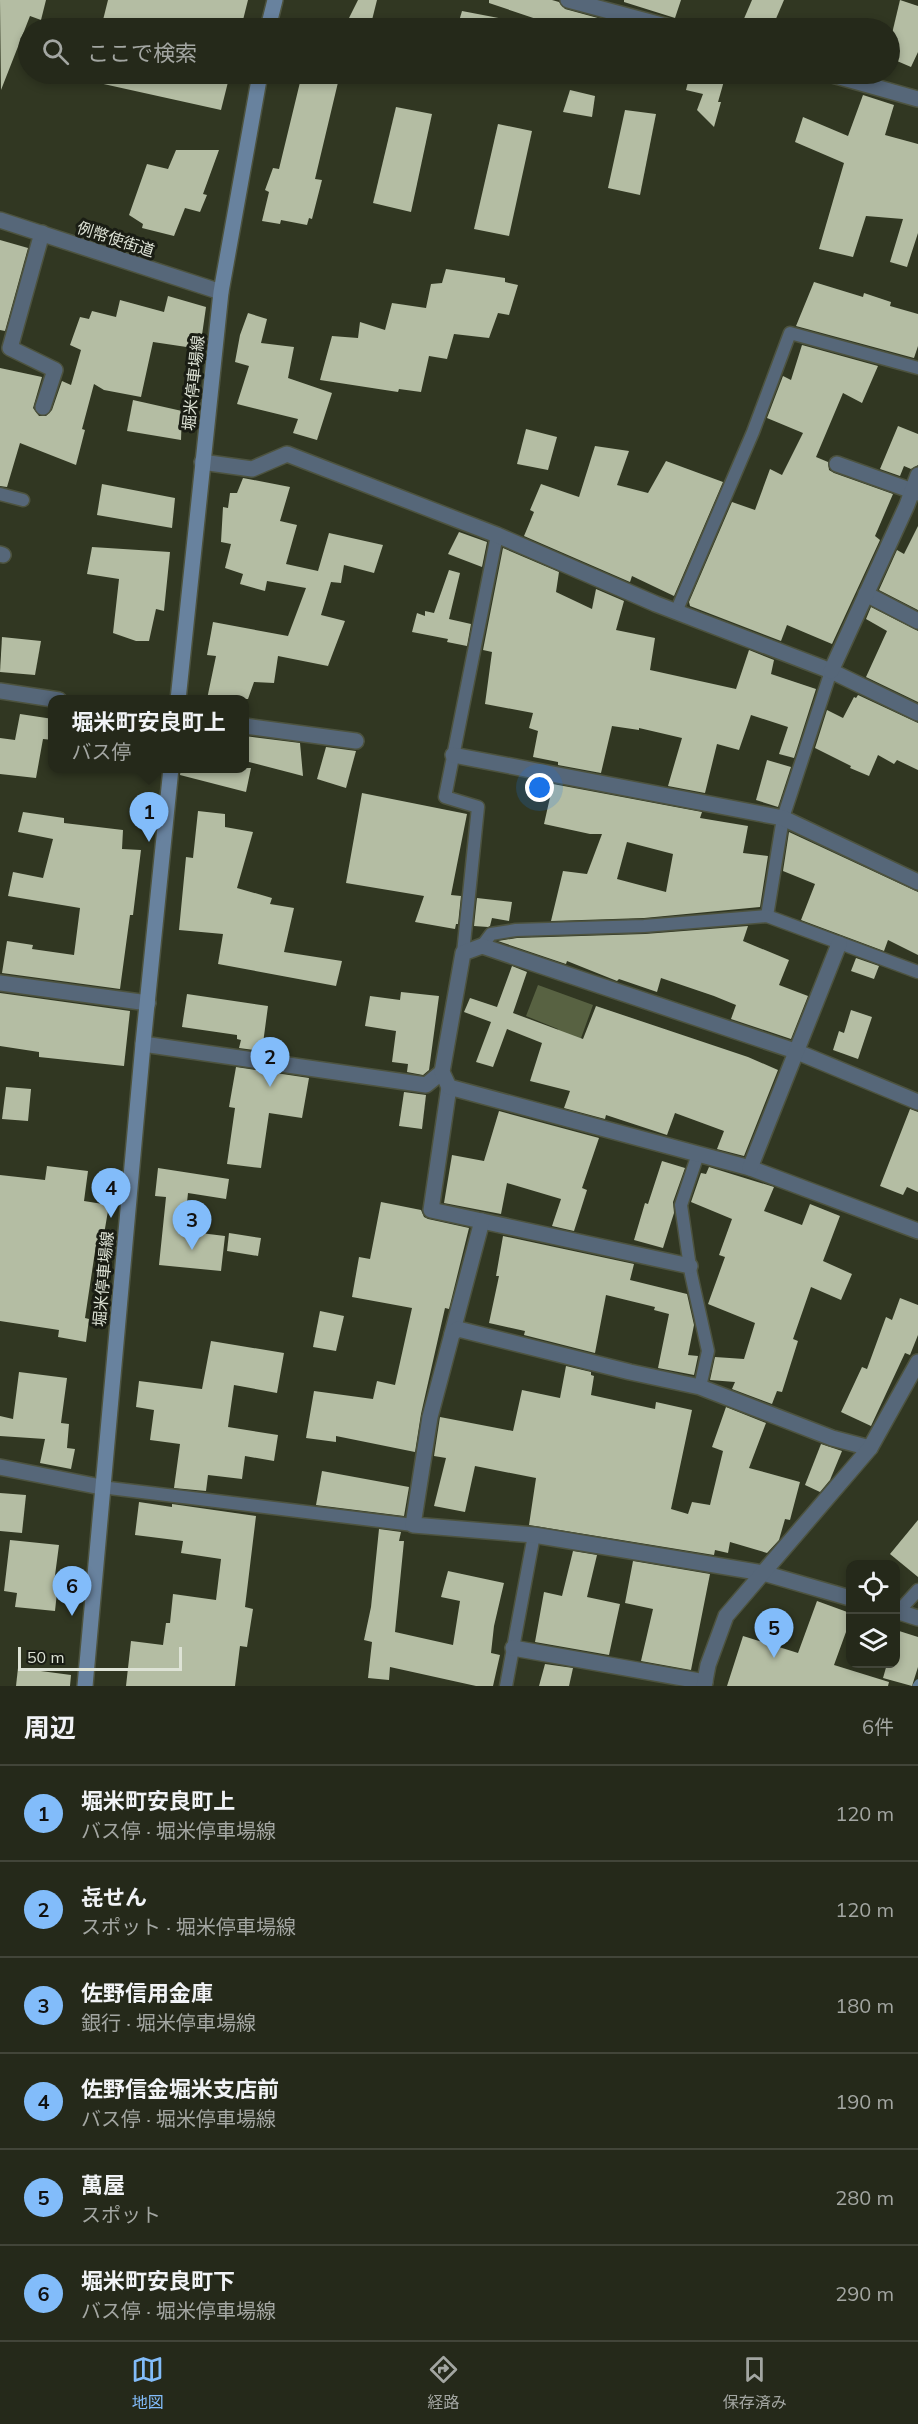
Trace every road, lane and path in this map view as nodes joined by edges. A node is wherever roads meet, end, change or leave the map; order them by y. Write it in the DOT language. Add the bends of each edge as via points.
graph roads {
  1 [pos="275,0"];
  2 [pos="568,0"];
  3 [pos="618,7"];
  4 [pos="270,18"];
  5 [pos="647,18"];
  6 [pos="258,84"];
  7 [pos="865,84"];
  8 [pos="918,99"];
  9 [pos="0,220"];
  10 [pos="42,233"];
  11 [pos="221,292"];
  12 [pos="918,368"];
  13 [pos="43,407"];
  14 [pos="202,462"];
  15 [pos="837,464"];
  16 [pos="918,476"];
  17 [pos="915,492"];
  18 [pos="0,494"];
  19 [pos="23,500"];
  20 [pos="497,535"];
  21 [pos="866,594"];
  22 [pos="676,612"];
  23 [pos="918,621"];
  24 [pos="831,671"];
  25 [pos="0,691"];
  26 [pos="178,695"];
  27 [pos="48,698"];
  28 [pos="918,713"];
  29 [pos="249,727"];
  30 [pos="356,741"];
  31 [pos="453,755"];
  32 [pos="171,773"];
  33 [pos="783,818"];
  34 [pos="918,882"];
  35 [pos="767,916"];
  36 [pos="839,944"];
  37 [pos="482,946"];
  38 [pos="463,953"];
  39 [pos="918,972"];
  40 [pos="0,983"];
  41 [pos="148,1003"];
  42 [pos="143,1044"];
  43 [pos="795,1051"];
  44 [pos="442,1072"];
  45 [pos="449,1088"];
  46 [pos="918,1102"];
  47 [pos="698,1154"];
  48 [pos="750,1168"];
  49 [pos="482,1221"];
  50 [pos="918,1231"];
  51 [pos="690,1266"];
  52 [pos="452,1334"];
  53 [pos="918,1362"];
  54 [pos="700,1387"];
  55 [pos="870,1448"];
  56 [pos="0,1467"];
  57 [pos="101,1487"];
  58 [pos="413,1526"];
  59 [pos="534,1535"];
  60 [pos="763,1573"];
  61 [pos="918,1590"];
  62 [pos="846,1598"];
  63 [pos="900,1609"];
  64 [pos="900,1613"];
  65 [pos="918,1618"];
  66 [pos="513,1647"];
  67 [pos="704,1684"];
  68 [pos="85,1686"];
  69 [pos="506,1686"];
  1 -- 4 [label="main road"];
  2 -- 3 [label="street"];
  3 -- 5 [label="street"];
  6 -- 11 [label="main road, 堀米停車場線"];
  7 -- 8 [label="street"];
  9 -- 10 [label="street, 例幣使街道"];
  10 -- 11 [label="street, 例幣使街道"];
  10 -- 13 [label="street" via="10,348 55,370"];
  11 -- 14 [label="main road, 堀米停車場線"];
  12 -- 22 [label="lane" via="790,333 753,432"];
  14 -- 20 [label="street" via="252,469 286,454"];
  14 -- 26 [label="main road, 堀米停車場線"];
  15 -- 17 [label="street"];
  16 -- 17 [label="street"];
  17 -- 21 [label="street"];
  18 -- 19 [label="lane"];
  20 -- 22 [label="street"];
  20 -- 31 [label="lane"];
  21 -- 23 [label="street"];
  21 -- 24 [label="street"];
  22 -- 24 [label="street"];
  24 -- 28 [label="street"];
  24 -- 33 [label="lane"];
  25 -- 27 [label="street"];
  29 -- 30 [label="street"];
  31 -- 33 [label="street"];
  31 -- 38 [label="lane" via="446,797 478,807"];
  32 -- 41 [label="main road, 堀米停車場線"];
  33 -- 34 [label="street"];
  33 -- 35 [label="lane"];
  35 -- 36 [label="lane"];
  35 -- 37 [label="lane" via="644,926 516,930 491,934"];
  36 -- 39 [label="lane"];
  36 -- 43 [label="street"];
  37 -- 38 [label="street"];
  37 -- 43 [label="street"];
  38 -- 44 [label="street"];
  40 -- 41 [label="street"];
  41 -- 42 [label="main road, 堀米停車場線"];
  42 -- 44 [label="street" via="426,1085"];
  42 -- 57 [label="main road, 堀米停車場線"];
  43 -- 46 [label="street"];
  43 -- 48 [label="street"];
  44 -- 45 [label="street"];
  45 -- 47 [label="street"];
  45 -- 49 [label="street" via="431,1210"];
  47 -- 48 [label="street"];
  47 -- 51 [label="lane" via="681,1205"];
  48 -- 50 [label="street"];
  49 -- 51 [label="street"];
  49 -- 52 [label="street"];
  51 -- 54 [label="lane" via="708,1351"];
  52 -- 54 [label="street" via="464,1329"];
  52 -- 58 [label="street" via="430,1417"];
  53 -- 55 [label="street"];
  54 -- 55 [label="street" via="832,1438"];
  55 -- 60 [label="street"];
  56 -- 57 [label="street"];
  57 -- 58 [label="lane"];
  57 -- 68 [label="main road, 堀米停車場線"];
  58 -- 59 [label="street"];
  59 -- 60 [label="street"];
  59 -- 66 [label="lane"];
  60 -- 62 [label="street"];
  60 -- 67 [label="street" via="726,1617"];
  61 -- 63 [label="lane"];
  64 -- 65 [label="street"];
  66 -- 67 [label="street"];
  66 -- 69 [label="lane"];
}
